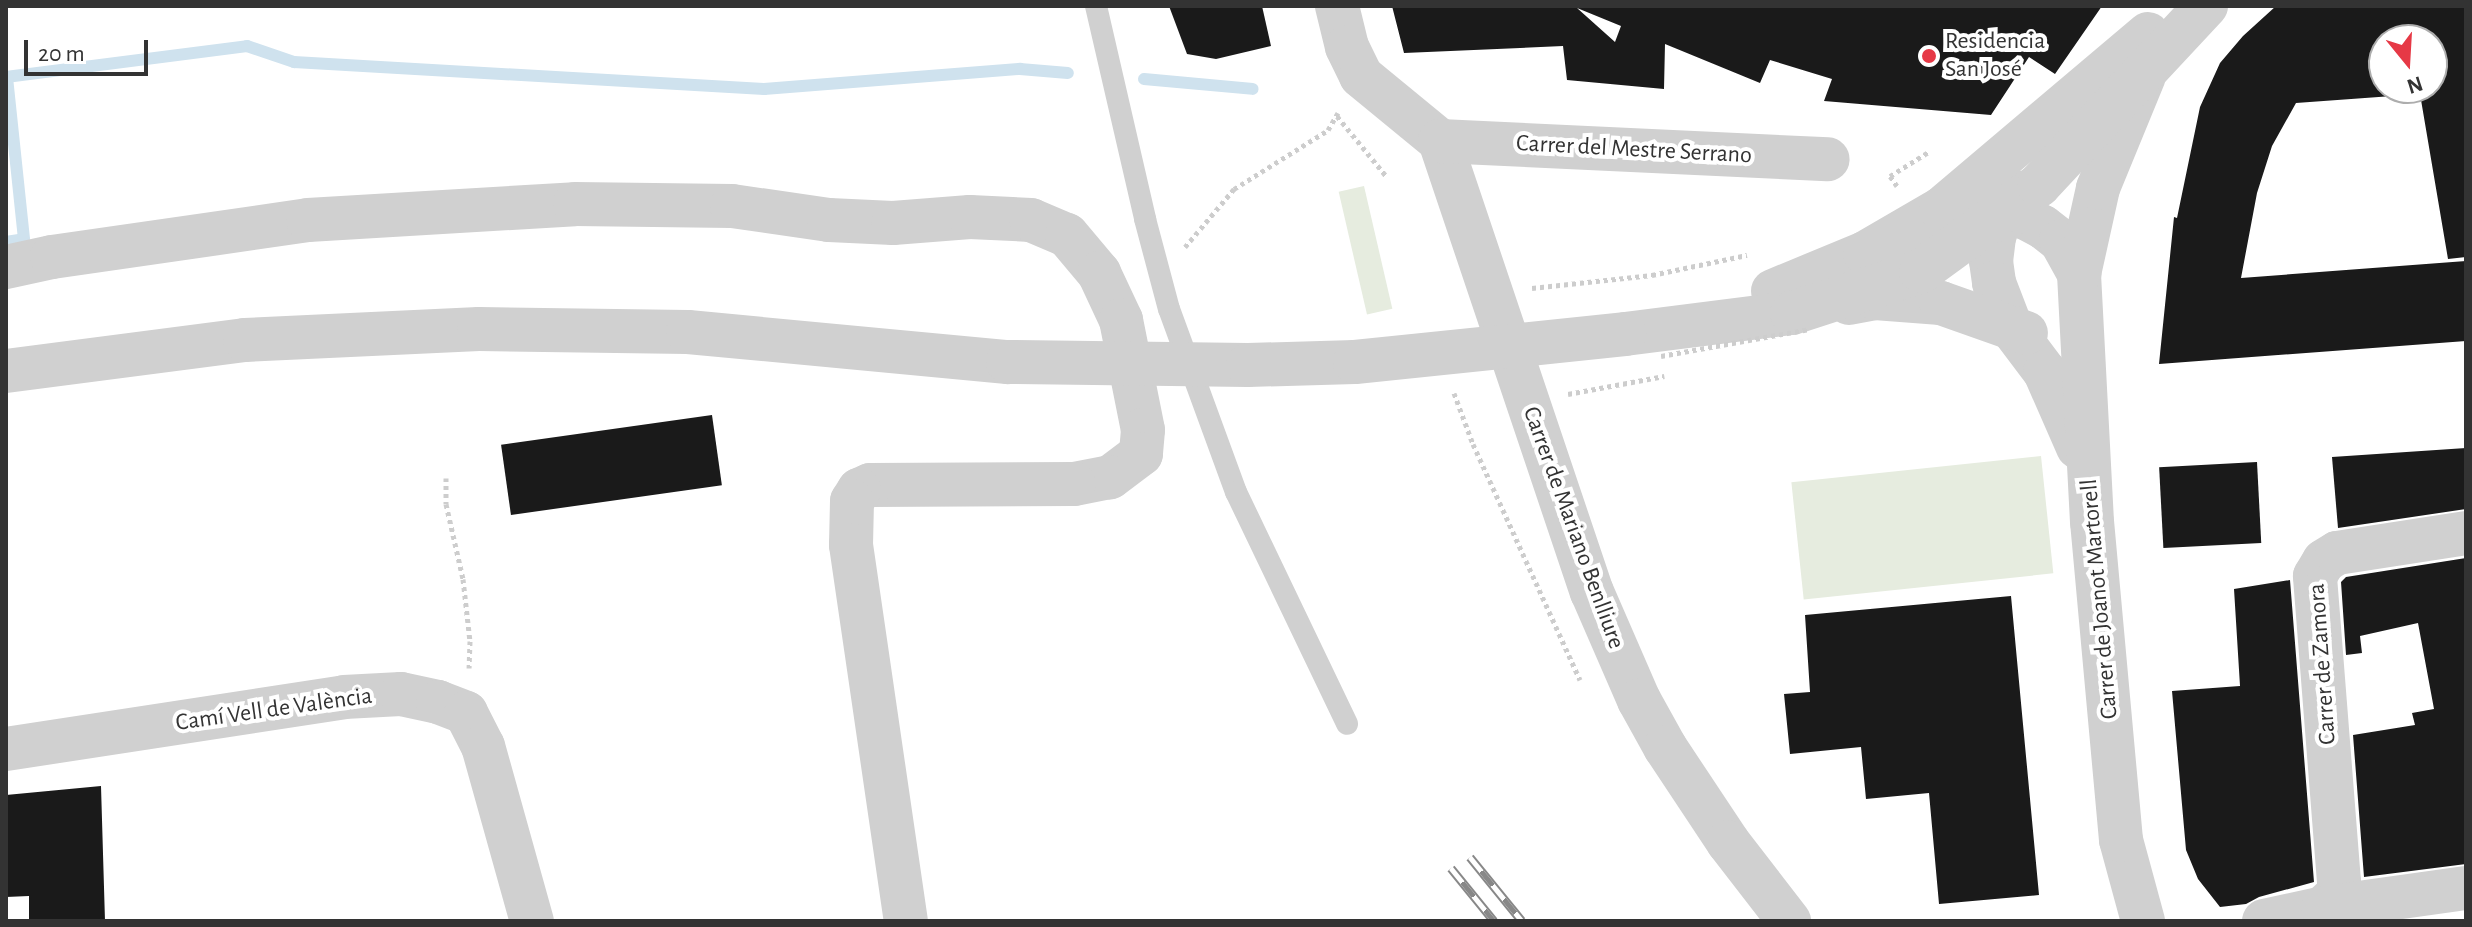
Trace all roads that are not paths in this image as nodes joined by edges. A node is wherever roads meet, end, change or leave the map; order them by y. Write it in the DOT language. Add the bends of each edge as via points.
graph roads {
  1 [pos="1096,6"];
  2 [pos="1337,6"];
  3 [pos="2178,6"];
  4 [pos="2206,6"];
  5 [pos="2132,60"];
  6 [pos="1424,127"];
  7 [pos="1828,159"];
  8 [pos="1904,215"];
  9 [pos="2000,215"];
  10 [pos="6,267"];
  11 [pos="2080,289"];
  12 [pos="1792,313"];
  13 [pos="2011,327"];
  14 [pos="1625,334"];
  15 [pos="6,371"];
  16 [pos="2090,504"];
  17 [pos="2466,533"];
  18 [pos="1347,724"];
  19 [pos="6,749"];
  20 [pos="2466,888"];
  21 [pos="2323,908"];
  22 [pos="532,921"];
  23 [pos="906,921"];
  24 [pos="1789,921"];
  25 [pos="2143,921"];
  26 [pos="2264,921"];
  1 -- 18 [label="lane" via="1160,276 1236,492"];
  2 -- 6 [label="street" via="1361,76"];
  3 -- 5 [label="street, Carrer de Joanot Martorell"];
  4 -- 5 [label="street, Carrer de Joanot Martorell"];
  5 -- 8 [label="street" via="1969,188"];
  5 -- 9 [label="street" via="2039,185"];
  5 -- 11 [label="street, Carrer de Joanot Martorell" via="2098,188"];
  6 -- 7 [label="street, Carrer del Mestre Serrano"];
  6 -- 24 [label="street, Carrer de Mariano Benlliure" via="1491,291 1592,592 1639,700 1728,842"];
  8 -- 9 [label="street, Carrer de Joanot Martorell"];
  8 -- 14 [label="street" via="1819,275 1702,315"];
  9 -- 11 [label="street, Carrer de Joanot Martorell" via="2024,217 2061,241"];
  9 -- 12 [label="street" via="1921,271"];
  9 -- 13 [label="street" via="1991,261"];
  10 -- 23 [label="street" via="308,220 575,204 732,206 893,223 970,217 1031,220 1067,235 1099,273 1121,320 1143,430 1141,454 1110,477 1074,484 870,485 852,501 851,545"];
  11 -- 13 [label="street" via="2067,326 2032,335"];
  11 -- 16 [label="street, Carrer de Joanot Martorell"];
  12 -- 13 [label="street" via="1875,298 1910,298"];
  12 -- 14 [label="street"];
  13 -- 16 [label="street" via="2035,355 2075,434"];
  14 -- 15 [label="street, bridge" via="1355,362 1248,365 1008,362 688,332 479,329 245,340"];
  16 -- 25 [label="street, Carrer de Joanot Martorell" via="2121,840"];
  17 -- 21 [label="street, Carrer de Zamora" via="2337,553 2315,576 2339,882 2339,893"];
  19 -- 22 [label="street, Camí Vell de València" via="344,697 401,694 438,702 466,713 483,746"];
  20 -- 21 [label="street"];
  21 -- 26 [label="street"];
}
